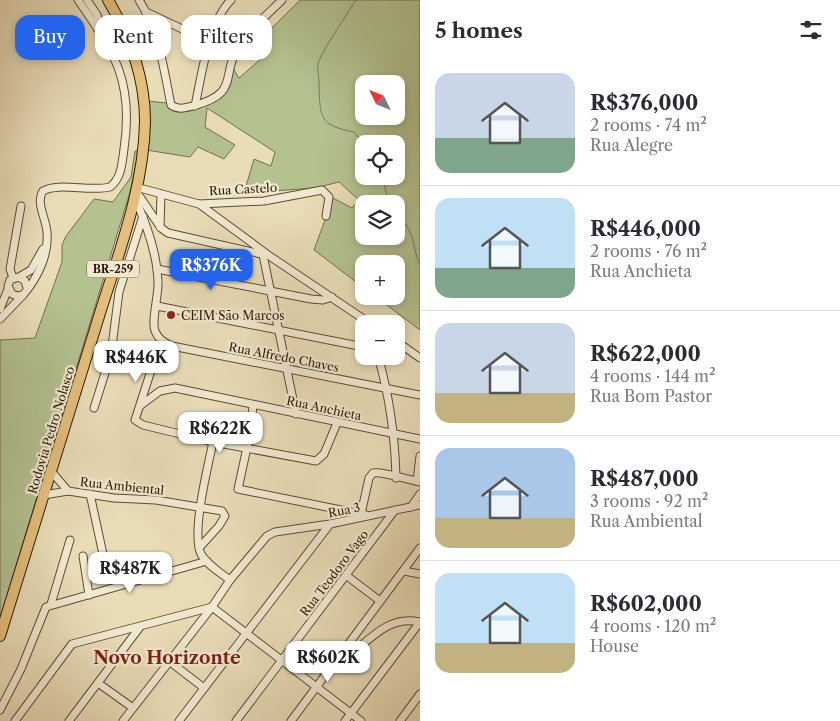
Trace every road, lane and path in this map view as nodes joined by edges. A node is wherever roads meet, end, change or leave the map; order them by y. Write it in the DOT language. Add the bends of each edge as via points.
graph roads {
  1 [pos="78,0"];
  2 [pos="87,0"];
  3 [pos="108,0"];
  4 [pos="139,0"];
  5 [pos="231,0"];
  6 [pos="282,0"];
  7 [pos="224,4"];
  8 [pos="146,12"];
  9 [pos="97,15"];
  10 [pos="95,25"];
  11 [pos="181,28"];
  12 [pos="114,60"];
  13 [pos="206,60"];
  14 [pos="195,106"];
  15 [pos="136,191"];
  16 [pos="161,194"];
  17 [pos="199,204"];
  18 [pos="21,206"];
  19 [pos="143,216"];
  20 [pos="326,216"];
  21 [pos="160,227"];
  22 [pos="47,242"];
  23 [pos="263,255"];
  24 [pos="271,257"];
  25 [pos="157,269"];
  26 [pos="16,278"];
  27 [pos="8,289"];
  28 [pos="269,291"];
  29 [pos="25,292"];
  30 [pos="332,297"];
  31 [pos="157,306"];
  32 [pos="0,309"];
  33 [pos="358,315"];
  34 [pos="0,319"];
  35 [pos="278,330"];
  36 [pos="355,346"];
  37 [pos="405,347"];
  38 [pos="157,352"];
  39 [pos="420,358"];
  40 [pos="380,365"];
  41 [pos="287,369"];
  42 [pos="387,389"];
  43 [pos="420,395"];
  44 [pos="141,405"];
  45 [pos="253,405"];
  46 [pos="94,408"];
  47 [pos="296,414"];
  48 [pos="337,423"];
  49 [pos="395,433"];
  50 [pos="420,438"];
  51 [pos="213,442"];
  52 [pos="247,449"];
  53 [pos="420,456"];
  54 [pos="51,471"];
  55 [pos="396,478"];
  56 [pos="418,482"];
  57 [pos="68,491"];
  58 [pos="44,494"];
  59 [pos="90,494"];
  60 [pos="420,494"];
  61 [pos="420,505"];
  62 [pos="200,507"];
  63 [pos="411,507"];
  64 [pos="395,510"];
  65 [pos="361,514"];
  66 [pos="372,516"];
  67 [pos="330,524"];
  68 [pos="70,540"];
  69 [pos="199,548"];
  70 [pos="420,548"];
  71 [pos="83,556"];
  72 [pos="207,561"];
  73 [pos="404,570"];
  74 [pos="420,574"];
  75 [pos="347,576"];
  76 [pos="230,580"];
  77 [pos="128,584"];
  78 [pos="89,595"];
  79 [pos="380,601"];
  80 [pos="51,604"];
  81 [pos="212,607"];
  82 [pos="420,622"];
  83 [pos="140,626"];
  84 [pos="248,633"];
  85 [pos="0,636"];
  86 [pos="283,660"];
  87 [pos="168,661"];
  88 [pos="330,669"];
  89 [pos="98,683"];
  90 [pos="316,687"];
  91 [pos="204,688"];
  92 [pos="420,694"];
  93 [pos="132,708"];
  94 [pos="0,710"];
  95 [pos="351,714"];
  96 [pos="15,721"];
  97 [pos="69,721"];
  98 [pos="122,721"];
  99 [pos="179,721"];
  100 [pos="236,721"];
  101 [pos="291,721"];
  102 [pos="345,721"];
  103 [pos="361,721"];
  104 [pos="400,721"];
  1 -- 10 [label="street"];
  2 -- 9 [label="street"];
  3 -- 15 [label="highway, Rodovia Pedro Nolasco / BR-259" via="132,49 143,97 143,149"];
  4 -- 8 [label="street"];
  5 -- 7 [label="street"];
  6 -- 14 [label="street" via="241,43 225,89 216,98"];
  8 -- 11 [label="street"];
  8 -- 14 [label="street" via="160,50 171,105 179,109"];
  12 -- 22 [label="street" via="128,107 120,174 113,185 102,189 52,187 43,191 40,200"];
  13 -- 14 [label="street"];
  15 -- 16 [label="street, Rua Castelo"];
  15 -- 19 [label="street"];
  15 -- 21 [label="street"];
  15 -- 54 [label="highway, Rodovia Pedro Nolasco / BR-259"];
  16 -- 17 [label="street, Rua Castelo"];
  16 -- 21 [label="street"];
  17 -- 20 [label="street, Rua Castelo" via="264,201 322,190 330,197"];
  17 -- 24 [label="street"];
  18 -- 26 [label="street" via="10,269"];
  19 -- 25 [label="street"];
  19 -- 46 [label="street" via="120,292 111,354"];
  21 -- 23 [label="street" via="173,235"];
  22 -- 26 [label="street" via="31,270"];
  22 -- 29 [label="street" via="43,261"];
  23 -- 24 [label="street"];
  23 -- 28 [label="street"];
  24 -- 30 [label="street"];
  25 -- 28 [label="street"];
  25 -- 31 [label="street"];
  26 -- 27 [label="street" via="9,283"];
  26 -- 29 [label="street" via="25,281"];
  27 -- 29 [label="street" via="14,296"];
  27 -- 32 [label="street"];
  28 -- 30 [label="street" via="318,300"];
  28 -- 35 [label="street"];
  29 -- 34 [label="street"];
  30 -- 33 [label="street"];
  31 -- 35 [label="street"];
  31 -- 41 [label="street, Rua Alfredo Chaves" via="154,326 160,339 172,346"];
  35 -- 36 [label="street"];
  35 -- 41 [label="street"];
  37 -- 39 [label="street"];
  38 -- 44 [label="street"];
  40 -- 42 [label="street"];
  41 -- 42 [label="street, Rua Alfredo Chaves"];
  41 -- 47 [label="street"];
  42 -- 43 [label="street, Rua Alfredo Chaves"];
  42 -- 49 [label="street"];
  44 -- 45 [label="street, Rua Anchieta" via="169,388"];
  44 -- 51 [label="street" via="135,420 148,427"];
  45 -- 47 [label="street, Rua Anchieta"];
  45 -- 52 [label="street"];
  47 -- 48 [label="street, Rua Anchieta"];
  48 -- 49 [label="street, Rua Anchieta"];
  48 -- 52 [label="street" via="324,454 316,461"];
  49 -- 50 [label="street, Rua Anchieta"];
  49 -- 55 [label="street"];
  51 -- 52 [label="street"];
  51 -- 62 [label="street"];
  52 -- 65 [label="street" via="238,489"];
  53 -- 56 [label="street"];
  54 -- 57 [label="street, Rua Ambiental"];
  54 -- 58 [label="highway, Rodovia Pedro Nolasco / BR-259"];
  55 -- 56 [label="street"];
  55 -- 65 [label="street" via="376,472 369,478"];
  57 -- 58 [label="street"];
  57 -- 59 [label="street, Rua Ambiental"];
  58 -- 85 [label="highway, Rodovia Pedro Nolasco / BR-259"];
  59 -- 62 [label="street, Rua Ambiental"];
  59 -- 77 [label="street" via="106,568"];
  60 -- 63 [label="street"];
  61 -- 63 [label="street, Rua 3"];
  62 -- 69 [label="street"];
  62 -- 69 [label="street, Rua Ambiental" via="220,510 225,516"];
  63 -- 64 [label="street, Rua 3"];
  64 -- 66 [label="street, Rua 3"];
  64 -- 75 [label="street, Rua Teodoro Vago"];
  65 -- 66 [label="street"];
  66 -- 67 [label="street, Rua 3"];
  67 -- 76 [label="street, Rua 3" via="271,534"];
  67 -- 84 [label="street"];
  68 -- 80 [label="street"];
  69 -- 72 [label="street"];
  70 -- 73 [label="street"];
  71 -- 78 [label="street"];
  72 -- 76 [label="street"];
  72 -- 77 [label="street"];
  73 -- 74 [label="street"];
  73 -- 79 [label="street"];
  75 -- 79 [label="street"];
  75 -- 86 [label="street, Rua Teodoro Vago"];
  76 -- 81 [label="street"];
  77 -- 78 [label="street"];
  78 -- 80 [label="street"];
  79 -- 88 [label="street"];
  80 -- 94 [label="street" via="44,609 27,656"];
  81 -- 83 [label="street"];
  81 -- 84 [label="street"];
  81 -- 87 [label="street"];
  82 -- 88 [label="street" via="403,619 390,624"];
  82 -- 95 [label="street"];
  83 -- 89 [label="street"];
  83 -- 96 [label="street" via="70,646"];
  84 -- 86 [label="street"];
  84 -- 91 [label="street"];
  86 -- 90 [label="street"];
  86 -- 100 [label="street, Rua Teodoro Vago"];
  87 -- 91 [label="street"];
  87 -- 93 [label="street"];
  88 -- 90 [label="street"];
  89 -- 93 [label="street"];
  89 -- 97 [label="street"];
  90 -- 95 [label="street"];
  90 -- 101 [label="street"];
  91 -- 99 [label="street"];
  92 -- 104 [label="street"];
  93 -- 98 [label="street"];
  95 -- 102 [label="street"];
  95 -- 103 [label="street"];
}
